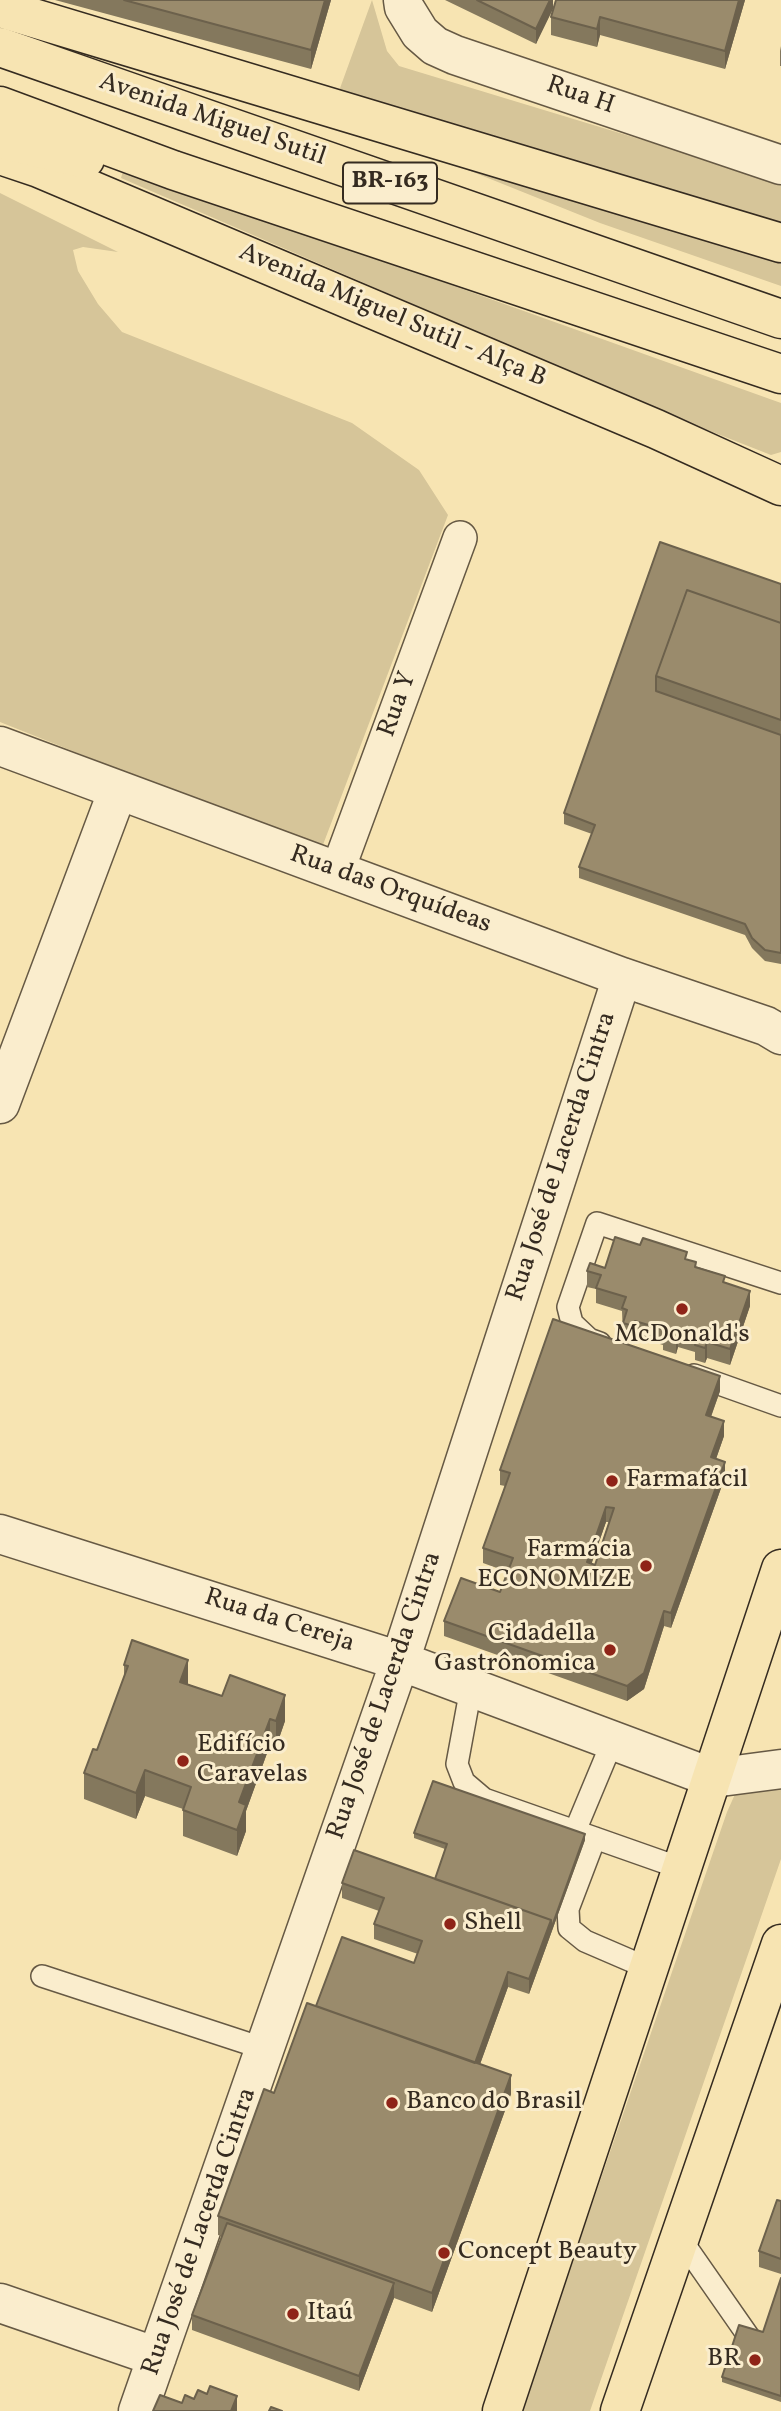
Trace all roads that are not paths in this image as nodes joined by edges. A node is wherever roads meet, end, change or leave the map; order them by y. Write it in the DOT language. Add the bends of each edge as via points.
graph roads {
  1 [pos="403,0"];
  2 [pos="0,8"];
  3 [pos="0,47"];
  4 [pos="0,106"];
  5 [pos="0,139"];
  6 [pos="0,155"];
  7 [pos="781,165"];
  8 [pos="173,170"];
  9 [pos="781,243"];
  10 [pos="781,319"];
  11 [pos="781,374"];
  12 [pos="781,486"];
  13 [pos="460,538"];
  14 [pos="0,746"];
  15 [pos="118,790"];
  16 [pos="337,872"];
  17 [pos="622,977"];
  18 [pos="781,1035"];
  19 [pos="0,1104"];
  20 [pos="781,1283"];
  21 [pos="615,1348"];
  22 [pos="679,1370"];
  23 [pos="781,1406"];
  24 [pos="0,1534"];
  25 [pos="781,1569"];
  26 [pos="400,1661"];
  27 [pos="471,1688"];
  28 [pos="613,1740"];
  29 [pos="781,1769"];
  30 [pos="713,1777"];
  31 [pos="585,1834"];
  32 [pos="683,1869"];
  33 [pos="781,1944"];
  34 [pos="650,1969"];
  35 [pos="42,1976"];
  36 [pos="265,2049"];
  37 [pos="680,2238"];
  38 [pos="0,2303"];
  39 [pos="157,2357"];
  40 [pos="781,2383"];
  41 [pos="138,2411"];
  42 [pos="502,2411"];
  43 [pos="620,2411"];
  1 -- 7 [label="street, Rua H" via="420,33 454,55"];
  2 -- 9 [label="main road, Avenida Miguel Sutil"];
  3 -- 10 [label="main road, Avenida Miguel Sutil / BR-163"];
  4 -- 8 [label="main road, BR-163"];
  5 -- 8 [label="main road" via="96,162"];
  6 -- 12 [label="main road, Avenida Miguel Sutil - Alça B" via="592,402"];
  8 -- 11 [label="main road, BR-163"];
  13 -- 16 [label="street, Rua Y"];
  14 -- 15 [label="street, Rua das Orquídeas"];
  15 -- 16 [label="street, Rua das Orquídeas"];
  15 -- 19 [label="street"];
  16 -- 17 [label="street, Rua das Orquídeas"];
  17 -- 18 [label="street, Rua das Orquídeas"];
  17 -- 26 [label="street, Rua José de Lacerda Cintra"];
  20 -- 21 [label="lane" via="597,1223 568,1307 572,1323 589,1339"];
  22 -- 23 [label="lane"];
  24 -- 26 [label="street, Rua da Cereja"];
  25 -- 30 [label="main road"];
  26 -- 27 [label="street, Rua da Cereja"];
  26 -- 36 [label="street, Rua José de Lacerda Cintra"];
  27 -- 28 [label="street, Rua da Cereja"];
  27 -- 31 [label="lane" via="457,1764 464,1782 484,1799"];
  28 -- 30 [label="street, Rua da Cereja"];
  28 -- 31 [label="lane"];
  29 -- 30 [label="street"];
  30 -- 32 [label="main road"];
  31 -- 32 [label="lane"];
  31 -- 34 [label="lane" via="568,1909 569,1928 586,1941"];
  32 -- 34 [label="main road"];
  33 -- 37 [label="main road"];
  34 -- 42 [label="main road"];
  35 -- 36 [label="lane"];
  36 -- 39 [label="street, Rua José de Lacerda Cintra"];
  37 -- 40 [label="lane"];
  37 -- 43 [label="main road"];
  38 -- 39 [label="street"];
  39 -- 41 [label="street, Rua José de Lacerda Cintra"];
}
